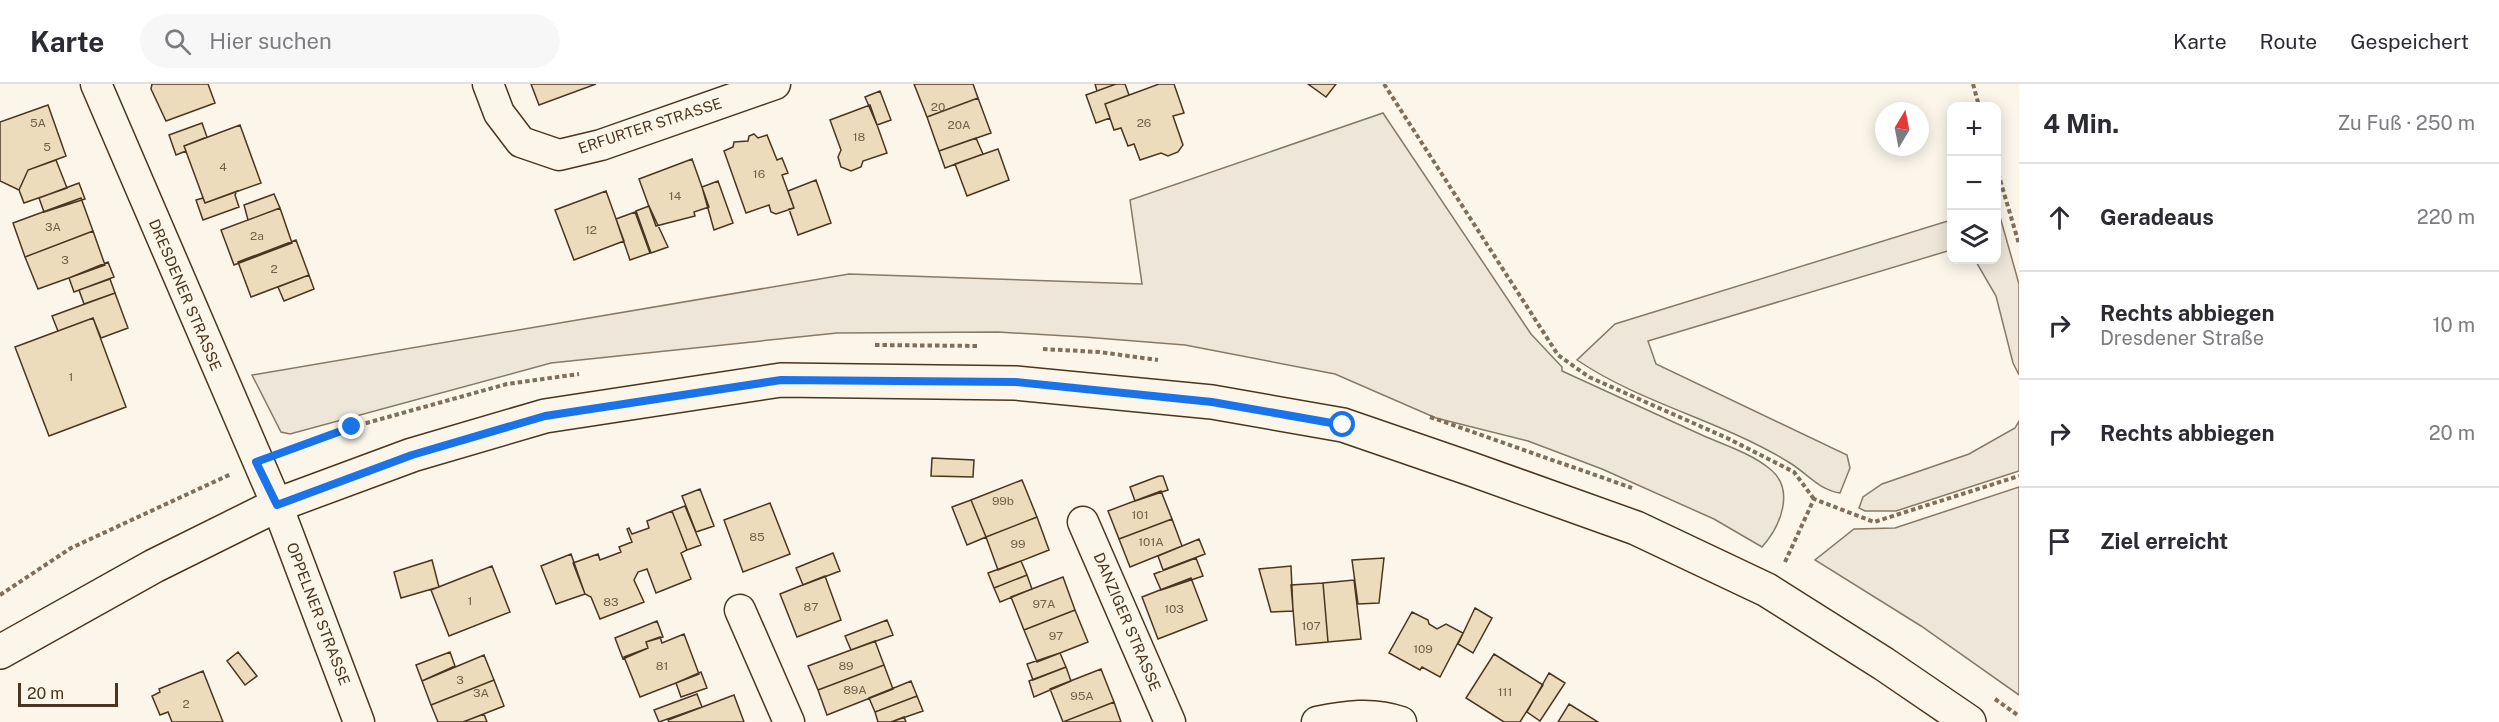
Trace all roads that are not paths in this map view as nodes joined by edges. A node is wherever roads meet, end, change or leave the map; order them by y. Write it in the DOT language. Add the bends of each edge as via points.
graph roads {
  1 [pos="96,84"];
  2 [pos="488,84"];
  3 [pos="775,84"];
  4 [pos="277,505"];
  5 [pos="1083,522"];
  6 [pos="740,609"];
  7 [pos="0,652"];
  8 [pos="359,722"];
  9 [pos="789,722"];
  10 [pos="1170,722"];
  11 [pos="1317,722"];
  12 [pos="1401,722"];
  13 [pos="1969,722"];
  1 -- 4 [label="street, DRESDENER STRASSE"];
  2 -- 3 [label="street, ERFURTER STRASSE" via="499,113 521,142 559,155 601,145"];
  4 -- 7 [label="main road" via="154,566"];
  4 -- 8 [label="street, OPPELNER STRASSE"];
  4 -- 13 [label="main road" via="412,455 545,416 781,380 1015,382 1212,402 1343,425 1636,528 1767,590"];
  5 -- 10 [label="street, DANZIGER STRASSE"];
  6 -- 9 [label="street"];
  11 -- 12 [label="street" via="1346,716 1384,716"];
}
